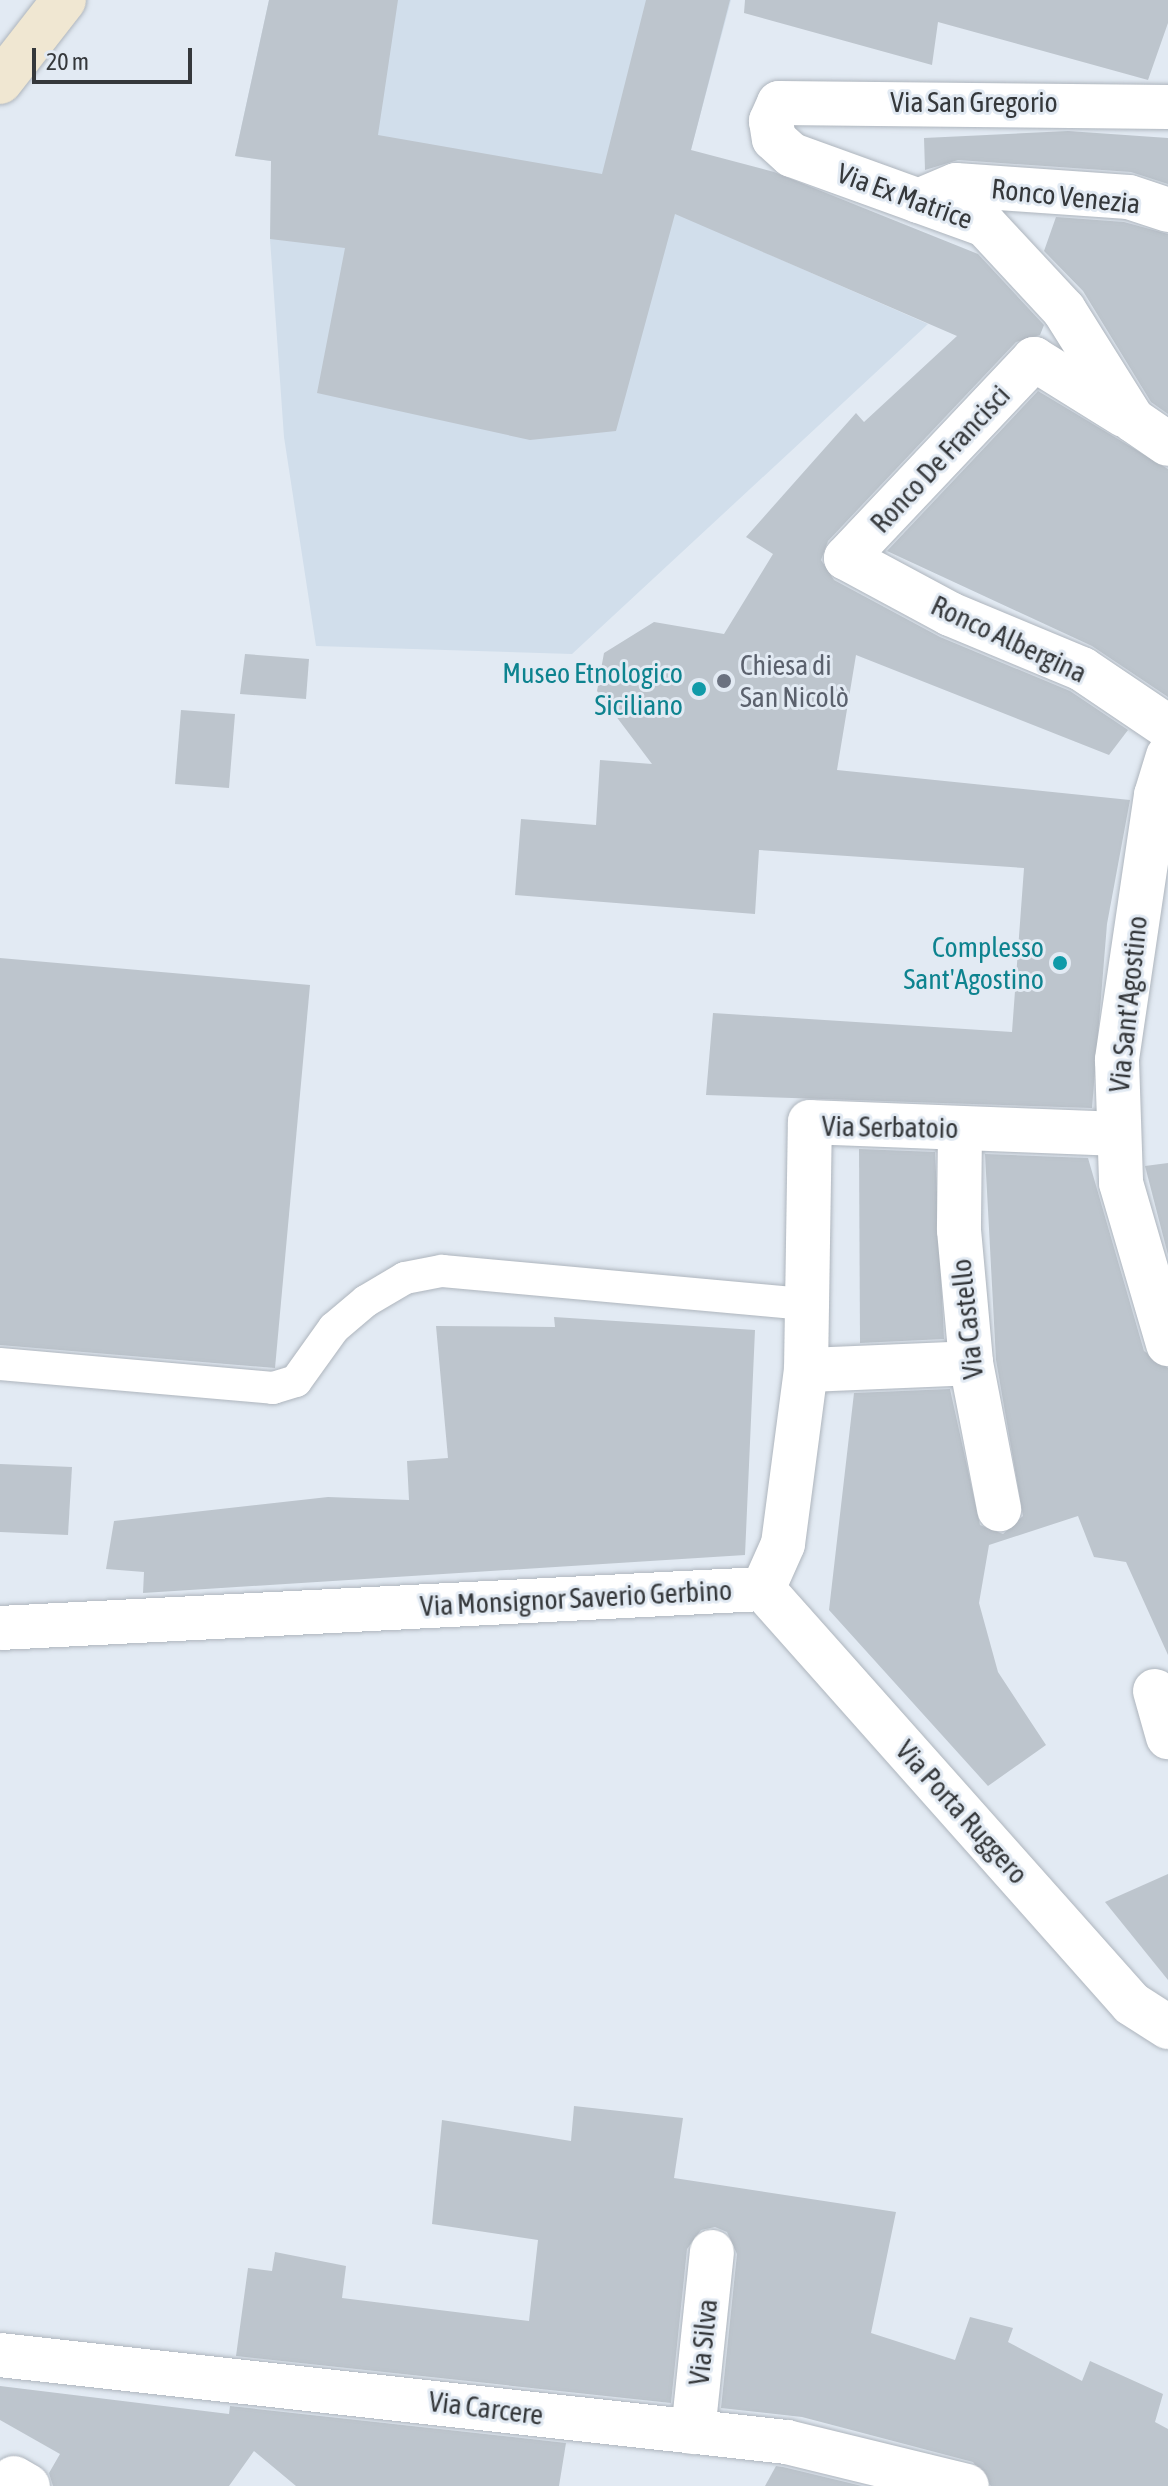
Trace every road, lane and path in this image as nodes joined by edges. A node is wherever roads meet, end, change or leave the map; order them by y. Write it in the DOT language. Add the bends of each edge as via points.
graph roads {
  1 [pos="64,0"];
  2 [pos="0,82"];
  3 [pos="779,103"];
  4 [pos="1168,107"];
  5 [pos="918,201"];
  6 [pos="1168,210"];
  7 [pos="1133,420"];
  8 [pos="1168,444"];
  9 [pos="846,558"];
  10 [pos="1168,727"];
  11 [pos="1168,756"];
  12 [pos="960,1128"];
  13 [pos="1118,1134"];
  14 [pos="807,1304"];
  15 [pos="1168,1344"];
  16 [pos="971,1363"];
  17 [pos="0,1364"];
  18 [pos="806,1370"];
  19 [pos="999,1509"];
  20 [pos="763,1589"];
  21 [pos="0,1628"];
  22 [pos="1155,1691"];
  23 [pos="1168,1737"];
  24 [pos="1168,2027"];
  25 [pos="712,2252"];
  26 [pos="0,2355"];
  27 [pos="693,2432"];
  28 [pos="967,2486"];
  1 -- 2 [label="main road"];
  3 -- 4 [label="street, Via San Gregorio"];
  3 -- 5 [label="street, Via Ex Matrice" via="771,121 774,139 792,155"];
  5 -- 6 [label="street, Ronco Venezia" via="956,185 1129,197"];
  5 -- 7 [label="street, Via Ex Matrice" via="985,225 1064,310"];
  7 -- 8 [label="street, Via Ex Matrice"];
  7 -- 9 [label="street, Ronco De Francisci" via="1034,359"];
  9 -- 10 [label="street, Ronco Albergina" via="950,614 1082,669"];
  11 -- 13 [label="street, Via Sant'Agostino" via="1127,972"];
  12 -- 13 [label="street, Via Serbatoio"];
  12 -- 14 [label="street, Via Serbatoio" via="810,1122"];
  12 -- 16 [label="street, Via Castello" via="959,1230"];
  13 -- 15 [label="street, Via Sant'Agostino" via="1121,1183"];
  14 -- 17 [label="lane" via="442,1271 405,1278 366,1301 334,1328 296,1381 273,1388"];
  14 -- 18 [label="street, Via Serbatoio"];
  16 -- 18 [label="street"];
  16 -- 19 [label="street, Via Castello"];
  18 -- 20 [label="street, Via Monsignor Saverio Gerbino" via="783,1544"];
  20 -- 21 [label="street, Via Monsignor Saverio Gerbino"];
  20 -- 24 [label="street, Via Porta Ruggero" via="1132,2004"];
  22 -- 23 [label="street"];
  25 -- 27 [label="street, Via Silva"];
  26 -- 27 [label="street, Via Carcere"];
  27 -- 28 [label="street, Via Carcere" via="787,2442"];
}
